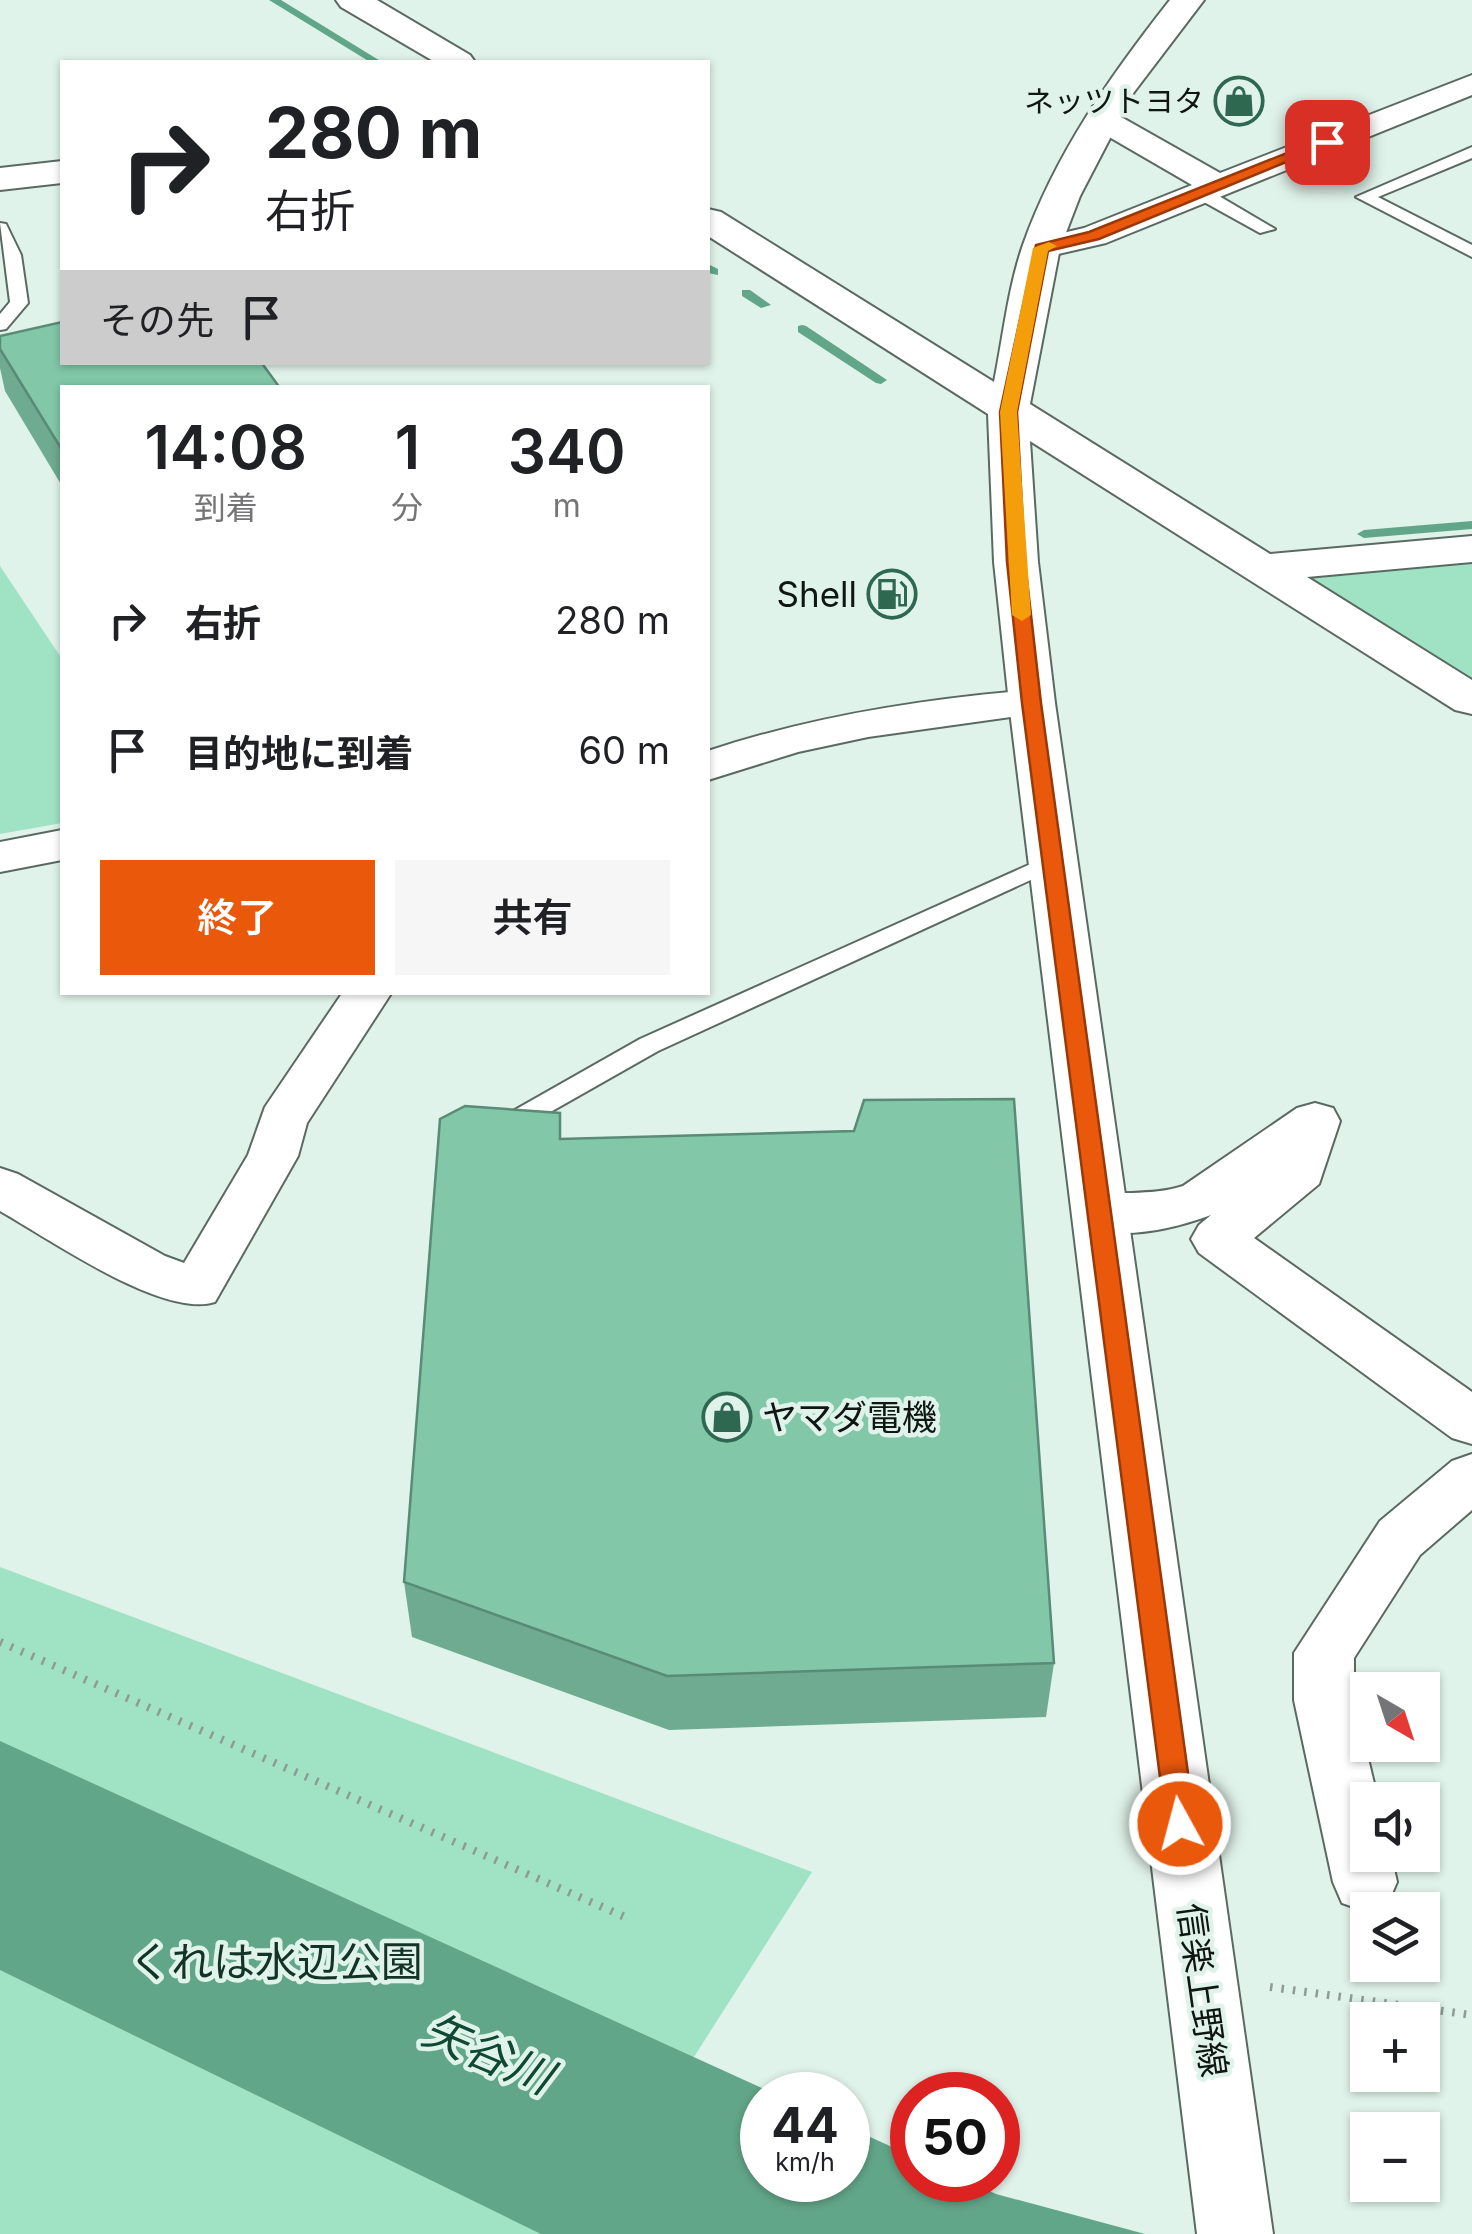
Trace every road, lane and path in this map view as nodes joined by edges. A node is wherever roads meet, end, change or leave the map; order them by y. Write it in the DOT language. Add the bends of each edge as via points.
graph roads {
  1 [pos="354,0"];
  2 [pos="1186,0"];
  3 [pos="455,60"];
  4 [pos="1472,84"];
  5 [pos="1103,120"];
  6 [pos="1472,152"];
  7 [pos="60,172"];
  8 [pos="0,179"];
  9 [pos="1210,190"];
  10 [pos="710,221"];
  11 [pos="0,228"];
  12 [pos="1266,229"];
  13 [pos="1041,248"];
  14 [pos="1472,252"];
  15 [pos="0,325"];
  16 [pos="1008,412"];
  17 [pos="1472,549"];
  18 [pos="1262,568"];
  19 [pos="1472,700"];
  20 [pos="1032,703"];
  21 [pos="710,765"];
  22 [pos="60,845"];
  23 [pos="0,857"];
  24 [pos="1053,861"];
  25 [pos="366,995"];
  26 [pos="522,1117"];
  27 [pos="0,1187"];
  28 [pos="1100,1213"];
  29 [pos="1472,1422"];
  30 [pos="1472,1478"];
  31 [pos="0,1642"];
  32 [pos="1365,1882"];
  33 [pos="625,1917"];
  34 [pos="1201,1977"];
  35 [pos="1472,2015"];
  36 [pos="1235,2234"];
  1 -- 3 [label="main road"];
  2 -- 5 [label="main road, 信楽上野線"];
  4 -- 9 [label="street"];
  5 -- 9 [label="street"];
  5 -- 13 [label="main road, 信楽上野線"];
  6 -- 14 [label="lane" via="1364,197"];
  7 -- 8 [label="main road"];
  9 -- 12 [label="lane"];
  9 -- 13 [label="street" via="1094,236"];
  10 -- 16 [label="main road"];
  11 -- 15 [label="lane" via="15,261 19,303"];
  13 -- 16 [label="main road, 信楽上野線"];
  16 -- 18 [label="main road"];
  16 -- 20 [label="main road, 信楽上野線"];
  17 -- 18 [label="main road"];
  18 -- 19 [label="main road"];
  20 -- 21 [label="street" via="941,710 757,748"];
  20 -- 24 [label="main road, 信楽上野線"];
  22 -- 23 [label="street"];
  24 -- 26 [label="lane" via="650,1045"];
  24 -- 28 [label="main road, 信楽上野線"];
  25 -- 27 [label="street" via="283,1120 273,1156 196,1288 146,1270"];
  28 -- 29 [label="street" via="1166,1211 1201,1199 1315,1121 1301,1171 1216,1240"];
  28 -- 34 [label="main road, 信楽上野線"];
  30 -- 32 [label="street" via="1400,1538 1324,1653 1324,1700"];
  31 -- 33 [label="path"];
  34 -- 35 [label="path"];
  34 -- 36 [label="main road, 信楽上野線"];
}
